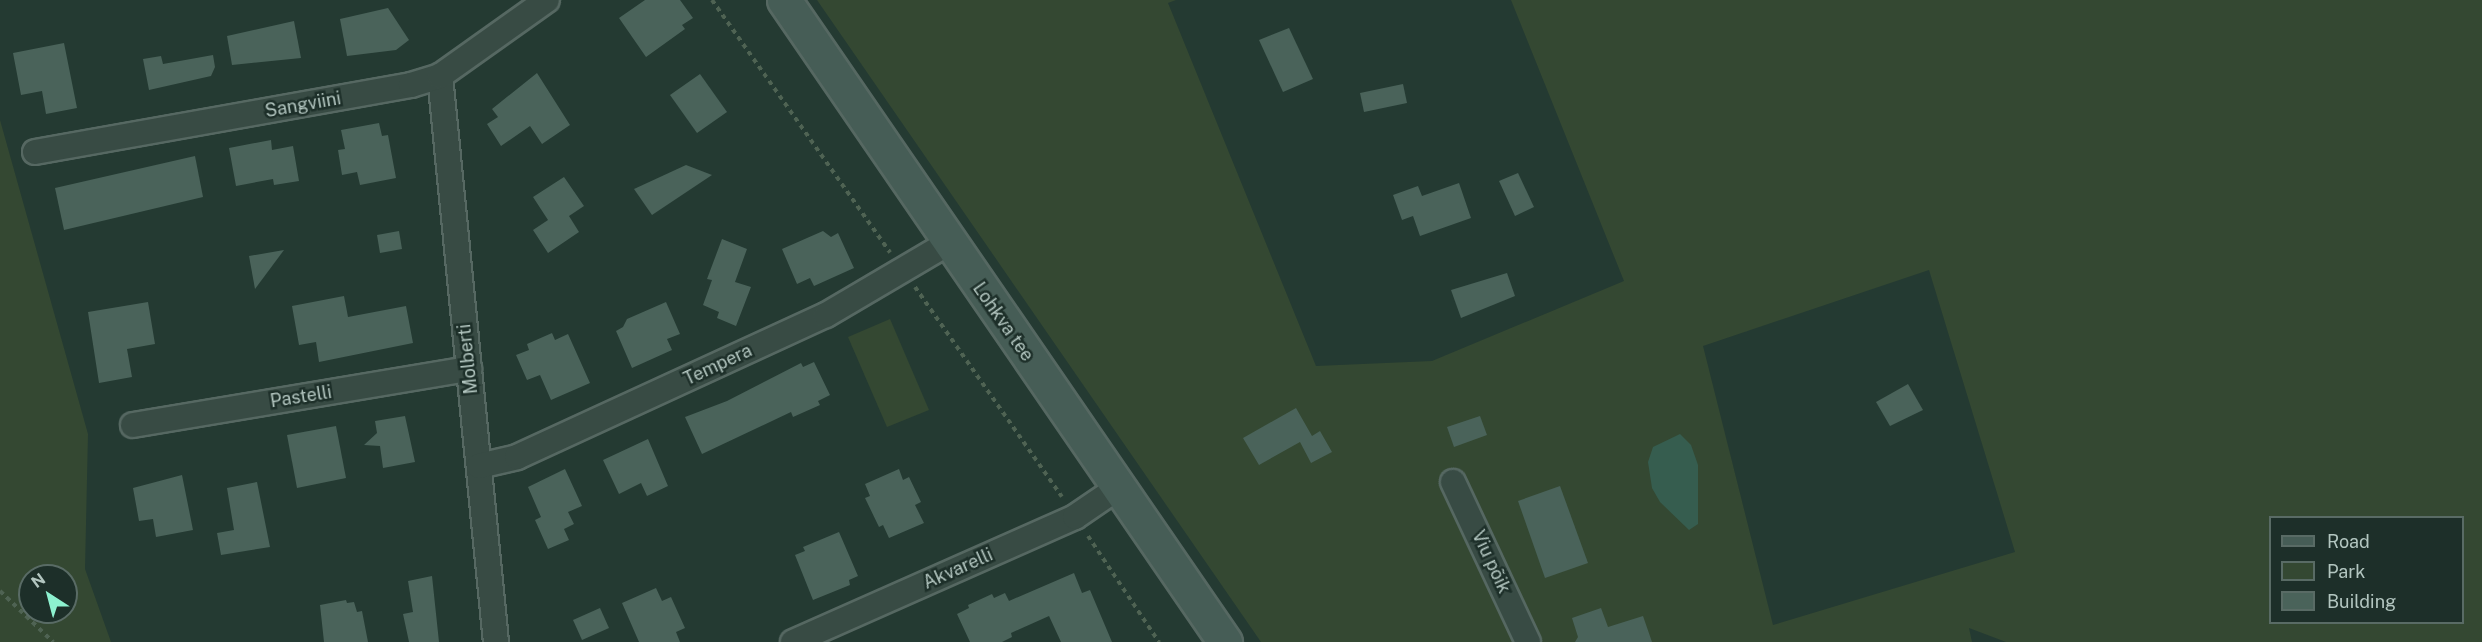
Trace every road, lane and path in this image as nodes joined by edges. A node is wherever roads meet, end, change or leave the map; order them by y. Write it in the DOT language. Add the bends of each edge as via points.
graph roads {
  1 [pos="547,0"];
  2 [pos="711,0"];
  3 [pos="784,0"];
  4 [pos="440,76"];
  5 [pos="35,152"];
  6 [pos="948,243"];
  7 [pos="904,272"];
  8 [pos="469,369"];
  9 [pos="133,425"];
  10 [pos="479,466"];
  11 [pos="1453,482"];
  12 [pos="1119,488"];
  13 [pos="1075,517"];
  14 [pos="0,591"];
  15 [pos="7,597"];
  16 [pos="0,599"];
  17 [pos="53,642"];
  18 [pos="496,642"];
  19 [pos="793,642"];
  20 [pos="1159,642"];
  21 [pos="1225,642"];
  22 [pos="1528,642"];
  1 -- 4 [label="street, Sangviini"];
  2 -- 7 [label="path"];
  3 -- 6 [label="street, Lohkva tee"];
  4 -- 5 [label="street, Sangviini" via="411,86"];
  4 -- 8 [label="street, Molberti"];
  6 -- 7 [label="street, Tempera"];
  6 -- 12 [label="street, Lohkva tee"];
  7 -- 10 [label="street, Tempera" via="826,315 527,452"];
  7 -- 13 [label="path"];
  8 -- 9 [label="street, Pastelli"];
  8 -- 10 [label="street, Molberti"];
  10 -- 18 [label="street, Molberti"];
  11 -- 22 [label="street, Viu põik"];
  12 -- 13 [label="street, Akvarelli"];
  12 -- 21 [label="street, Lohkva tee"];
  13 -- 19 [label="street, Akvarelli"];
  13 -- 20 [label="path"];
  14 -- 15 [label="path"];
  15 -- 16 [label="path"];
  15 -- 17 [label="path"];
}
